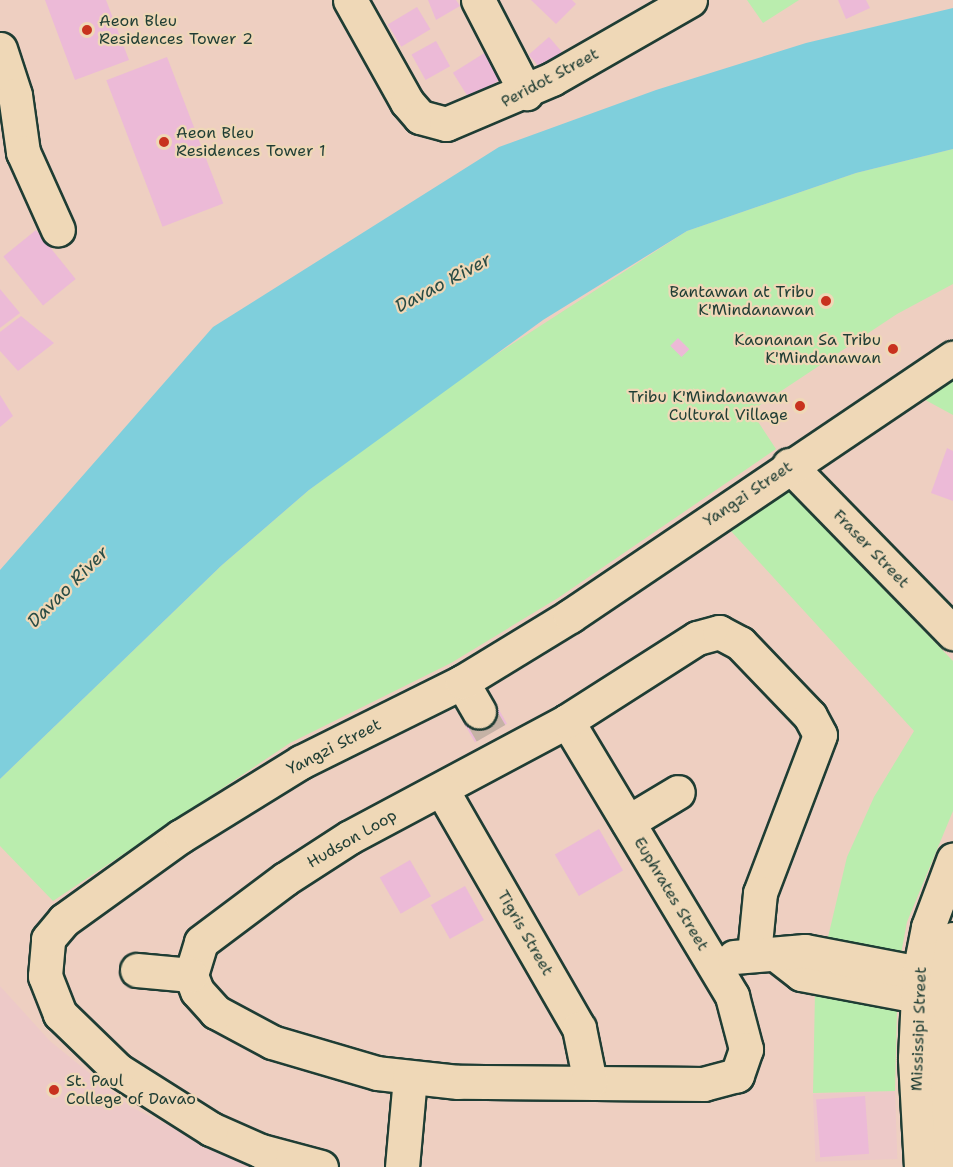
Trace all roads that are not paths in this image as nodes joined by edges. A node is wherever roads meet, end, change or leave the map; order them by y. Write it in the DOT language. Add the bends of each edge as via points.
graph roads {
  1 [pos="350,0"];
  2 [pos="690,0"];
  3 [pos="484,3"];
  4 [pos="0,49"];
  5 [pos="526,93"];
  6 [pos="58,230"];
  7 [pos="953,358"];
  8 [pos="789,465"];
  9 [pos="953,633"];
  10 [pos="462,682"];
  11 [pos="567,721"];
  12 [pos="492,734"];
  13 [pos="442,790"];
  14 [pos="678,792"];
  15 [pos="628,822"];
  16 [pos="953,860"];
  17 [pos="953,939"];
  18 [pos="766,955"];
  19 [pos="714,965"];
  20 [pos="137,970"];
  21 [pos="191,975"];
  22 [pos="931,987"];
  23 [pos="410,1078"];
  24 [pos="590,1082"];
  25 [pos="950,1117"];
  26 [pos="321,1167"];
  27 [pos="402,1167"];
  28 [pos="921,1167"];
  29 [pos="952,1167"];
  1 -- 5 [label="street, Peridot Street" via="407,102 420,117 446,124"];
  2 -- 5 [label="street, Peridot Street"];
  3 -- 5 [label="street"];
  4 -- 6 [label="street" via="15,95 23,152"];
  7 -- 8 [label="street, Yangzi Street"];
  8 -- 9 [label="street, Fraser Street"];
  8 -- 10 [label="street, Yangzi Street" via="570,616"];
  10 -- 12 [label="street"];
  10 -- 26 [label="street, Yangzi Street" via="291,768 181,836 64,920 48,939 45,976 60,1014 118,1070 211,1129 261,1151"];
  11 -- 12 [label="street, Hudson Loop"];
  11 -- 15 [label="street, Euphrates Street"];
  11 -- 18 [label="street, Hudson Loop" via="697,638 719,632 740,643 810,716 820,745 760,893"];
  12 -- 13 [label="street, Hudson Loop"];
  13 -- 21 [label="street, Hudson Loop" via="350,837 224,923 201,942"];
  13 -- 24 [label="street, Tigris Street" via="579,1028"];
  14 -- 15 [label="street"];
  15 -- 19 [label="street, Euphrates Street"];
  16 -- 22 [label="street, Mississipi Street" via="928,927"];
  17 -- 22 [label="street, Mississipi Street"];
  18 -- 19 [label="street"];
  18 -- 22 [label="street" via="801,974"];
  19 -- 24 [label="street, Euphrates Street" via="744,1033 744,1082"];
  20 -- 21 [label="street"];
  21 -- 23 [label="street" via="207,1004 238,1026 340,1066"];
  22 -- 25 [label="street, Mississipi Street"];
  22 -- 28 [label="street, Mississipi Street"];
  23 -- 24 [label="street"];
  23 -- 27 [label="street"];
  25 -- 29 [label="street, Mississipi Street"];
}
